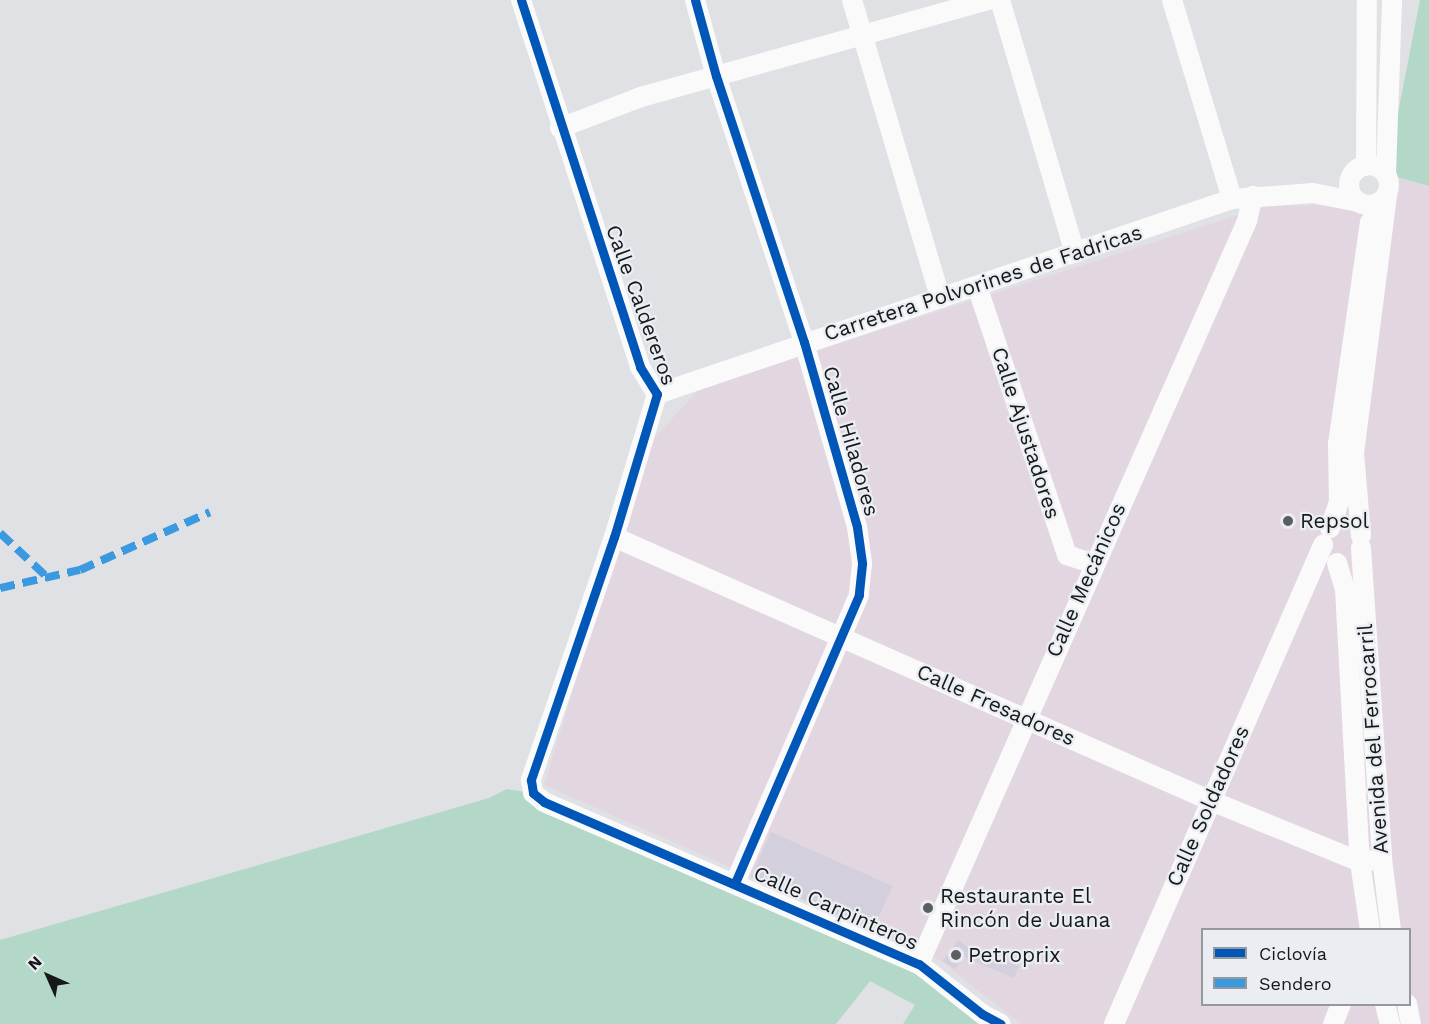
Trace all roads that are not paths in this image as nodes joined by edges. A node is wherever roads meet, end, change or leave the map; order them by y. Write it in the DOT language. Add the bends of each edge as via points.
graph roads {
  1 [pos="521,0"];
  2 [pos="695,0"];
  3 [pos="852,0"];
  4 [pos="989,0"];
  5 [pos="1000,0"];
  6 [pos="1172,0"];
  7 [pos="1367,0"];
  8 [pos="1392,0"];
  9 [pos="863,35"];
  10 [pos="716,76"];
  11 [pos="560,128"];
  12 [pos="1360,169"];
  13 [pos="1313,193"];
  14 [pos="1376,194"];
  15 [pos="1253,196"];
  16 [pos="1232,199"];
  17 [pos="1075,253"];
  18 [pos="977,286"];
  19 [pos="940,298"];
  20 [pos="804,342"];
  21 [pos="657,394"];
  22 [pos="614,537"];
  23 [pos="1361,542"];
  24 [pos="1330,549"];
  25 [pos="1093,564"];
  26 [pos="841,635"];
  27 [pos="1025,719"];
  28 [pos="533,793"];
  29 [pos="1209,800"];
  30 [pos="1382,859"];
  31 [pos="1360,862"];
  32 [pos="735,883"];
  33 [pos="1370,928"];
  34 [pos="1391,928"];
  35 [pos="919,964"];
  36 [pos="1341,1006"];
  37 [pos="1385,1006"];
  38 [pos="1407,1006"];
  39 [pos="984,1019"];
  40 [pos="1001,1024"];
  41 [pos="1114,1024"];
  42 [pos="1333,1024"];
  43 [pos="1390,1024"];
  44 [pos="1412,1024"];
  1 -- 11 [label="street, Calle Caldereros"];
  2 -- 10 [label="street, Calle Hiladores"];
  3 -- 9 [label="street"];
  4 -- 9 [label="street"];
  5 -- 17 [label="street"];
  6 -- 16 [label="street"];
  7 -- 12 [label="street"];
  8 -- 14 [label="street, Avenida del Ferrocarril"];
  9 -- 10 [label="street"];
  9 -- 19 [label="street"];
  10 -- 11 [label="street" via="641,97"];
  10 -- 20 [label="street, Calle Hiladores"];
  11 -- 21 [label="street, Calle Caldereros" via="639,364"];
  12 -- 13 [label="street, Carretera Polvorines de Fadricas"];
  12 -- 14 [label="street" via="1377,167"];
  12 -- 14 [label="street" via="1349,185"];
  13 -- 14 [label="street, Carretera Polvorines de Fadricas"];
  13 -- 15 [label="street, Carretera Polvorines de Fadricas"];
  14 -- 23 [label="street, Avenida del Ferrocarril" via="1354,453"];
  14 -- 24 [label="street, Avenida del Ferrocarril" via="1338,444 1339,502"];
  15 -- 16 [label="street, Carretera Polvorines de Fadricas"];
  15 -- 25 [label="street, Calle Mecánicos" via="1247,221"];
  16 -- 17 [label="street, Carretera Polvorines de Fadricas"];
  17 -- 18 [label="street, Carretera Polvorines de Fadricas"];
  18 -- 19 [label="street, Carretera Polvorines de Fadricas"];
  18 -- 25 [label="street, Calle Ajustadores" via="1067,555"];
  19 -- 20 [label="street, Carretera Polvorines de Fadricas"];
  20 -- 21 [label="street, Carretera Polvorines de Fadricas"];
  20 -- 26 [label="street, Calle Hiladores" via="857,526 862,564 859,595"];
  21 -- 22 [label="street, Calle Caldereros"];
  22 -- 26 [label="street, Calle Fresadores"];
  22 -- 28 [label="street, Calle Caldereros" via="531,780"];
  23 -- 24 [label="street" via="1355,559"];
  23 -- 24 [label="street" via="1347,524"];
  23 -- 30 [label="street, Avenida del Ferrocarril"];
  24 -- 29 [label="street, Calle Soldadores" via="1304,589"];
  24 -- 31 [label="street, Avenida del Ferrocarril" via="1345,589"];
  25 -- 27 [label="street, Calle Mecánicos"];
  26 -- 27 [label="street, Calle Fresadores"];
  26 -- 32 [label="street, Calle Hiladores"];
  27 -- 29 [label="street, Calle Fresadores"];
  27 -- 35 [label="street, Calle Mecánicos"];
  28 -- 32 [label="street, Calle Carpinteros" via="544,802"];
  29 -- 31 [label="street, Calle Fresadores"];
  29 -- 41 [label="street, Calle Soldadores"];
  30 -- 31 [label="street"];
  30 -- 34 [label="street, Avenida del Ferrocarril"];
  31 -- 33 [label="street, Avenida del Ferrocarril"];
  32 -- 35 [label="street, Calle Carpinteros"];
  35 -- 39 [label="street, Calle Carpinteros"];
  36 -- 42 [label="street"];
  37 -- 43 [label="street"];
  38 -- 44 [label="street"];
  39 -- 40 [label="street"];
}
